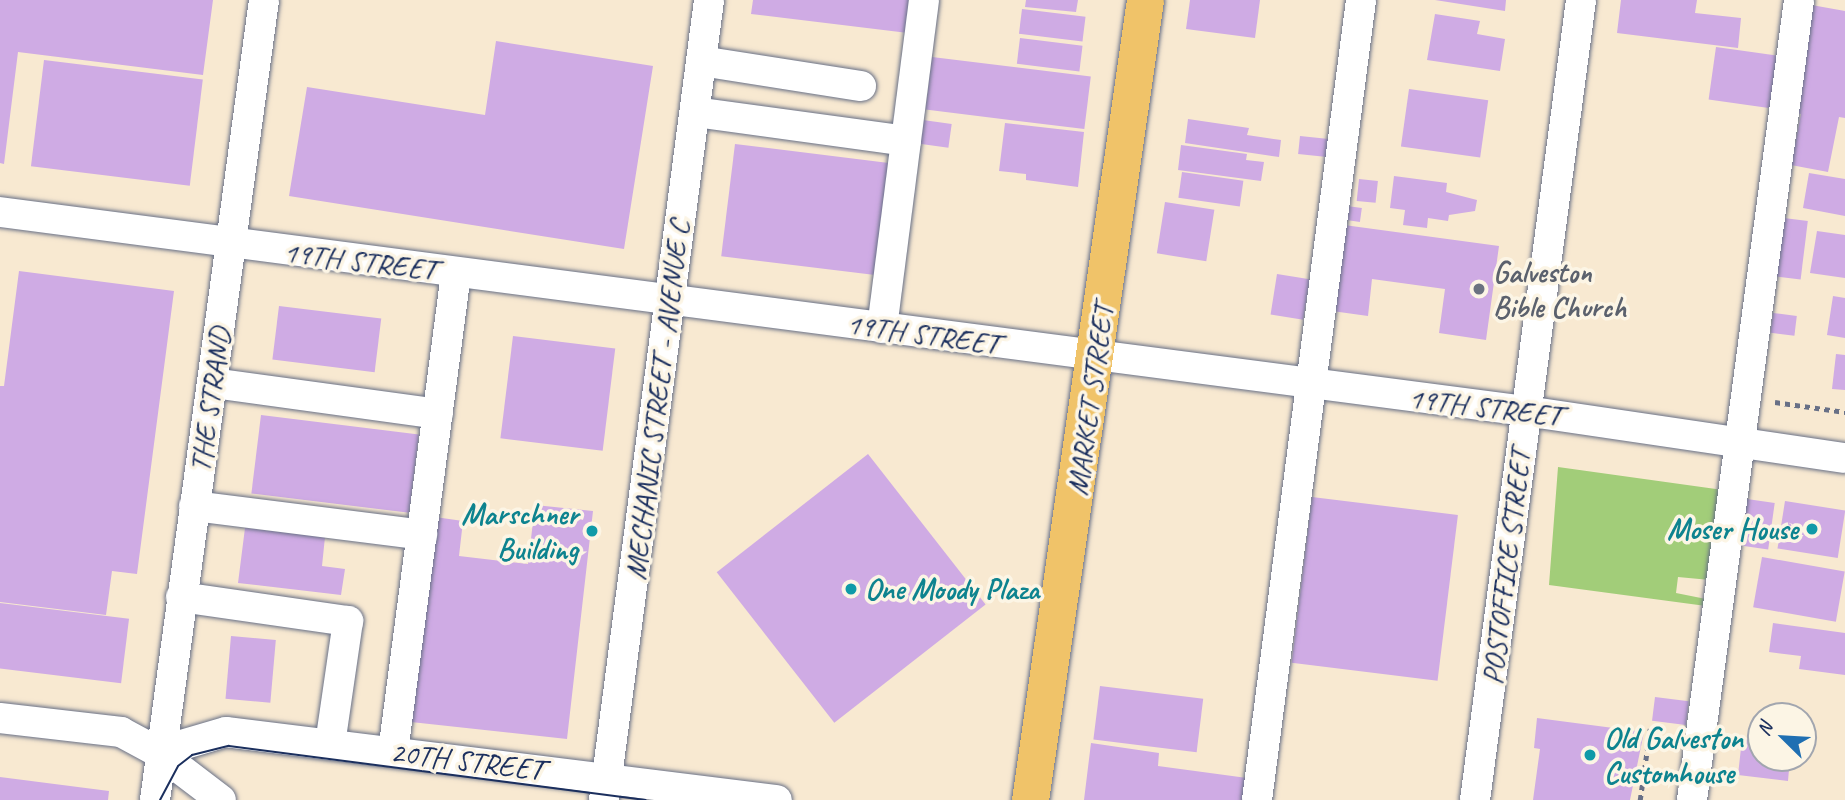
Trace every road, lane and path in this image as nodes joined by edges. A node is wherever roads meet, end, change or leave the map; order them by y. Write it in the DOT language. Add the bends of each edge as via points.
graph roads {
  1 [pos="264,0"];
  2 [pos="709,0"];
  3 [pos="924,0"];
  4 [pos="1145,0"];
  5 [pos="1361,0"];
  6 [pos="1581,0"];
  7 [pos="1800,0"];
  8 [pos="701,61"];
  9 [pos="861,86"];
  10 [pos="695,113"];
  11 [pos="906,141"];
  12 [pos="0,212"];
  13 [pos="232,245"];
  14 [pos="456,274"];
  15 [pos="670,300"];
  16 [pos="882,328"];
  17 [pos="1097,357"];
  18 [pos="213,383"];
  19 [pos="1309,385"];
  20 [pos="1766,401"];
  21 [pos="1526,411"];
  22 [pos="1845,412"];
  23 [pos="438,414"];
  24 [pos="1738,443"];
  25 [pos="1845,458"];
  26 [pos="194,506"];
  27 [pos="422,535"];
  28 [pos="181,597"];
  29 [pos="0,718"];
  30 [pos="1650,729"];
  31 [pos="330,744"];
  32 [pos="158,752"];
  33 [pos="393,752"];
  34 [pos="606,789"];
  35 [pos="155,800"];
  36 [pos="221,800"];
  37 [pos="777,800"];
  38 [pos="1030,800"];
  39 [pos="1257,800"];
  40 [pos="1475,800"];
  41 [pos="1640,800"];
  42 [pos="1692,800"];
  1 -- 13 [label="street, THE STRAND"];
  2 -- 8 [label="street, MECHANIC STREET - AVENUE C"];
  3 -- 11 [label="street"];
  4 -- 17 [label="main road, MARKET STREET"];
  5 -- 19 [label="street"];
  6 -- 21 [label="street, POSTOFFICE STREET"];
  7 -- 24 [label="street"];
  8 -- 9 [label="street"];
  8 -- 10 [label="street, MECHANIC STREET - AVENUE C"];
  10 -- 11 [label="street"];
  10 -- 15 [label="street, MECHANIC STREET - AVENUE C"];
  11 -- 16 [label="street"];
  12 -- 13 [label="street, 19TH STREET"];
  13 -- 14 [label="street, 19TH STREET"];
  13 -- 18 [label="street, THE STRAND"];
  14 -- 15 [label="street, 19TH STREET"];
  14 -- 23 [label="street"];
  15 -- 16 [label="street, 19TH STREET"];
  15 -- 34 [label="street, MECHANIC STREET - AVENUE C"];
  16 -- 17 [label="street, 19TH STREET"];
  17 -- 19 [label="street, 19TH STREET"];
  17 -- 38 [label="main road, MARKET STREET"];
  18 -- 23 [label="street"];
  18 -- 26 [label="street, THE STRAND"];
  19 -- 21 [label="street, 19TH STREET"];
  19 -- 39 [label="street"];
  20 -- 22 [label="path"];
  21 -- 24 [label="street, 19TH STREET"];
  21 -- 40 [label="street, POSTOFFICE STREET"];
  23 -- 27 [label="street"];
  24 -- 25 [label="street, 19TH STREET"];
  24 -- 42 [label="street"];
  26 -- 27 [label="street"];
  26 -- 28 [label="street, THE STRAND"];
  27 -- 33 [label="street"];
  28 -- 31 [label="street" via="348,621"];
  28 -- 32 [label="street, THE STRAND"];
  29 -- 32 [label="street" via="121,732"];
  30 -- 41 [label="path"];
  31 -- 32 [label="street, 20TH STREET" via="226,732"];
  31 -- 33 [label="street, 20TH STREET"];
  32 -- 35 [label="street, THE STRAND"];
  32 -- 36 [label="street"];
  33 -- 34 [label="street, 20TH STREET"];
  34 -- 37 [label="street, 20TH STREET"];
}
